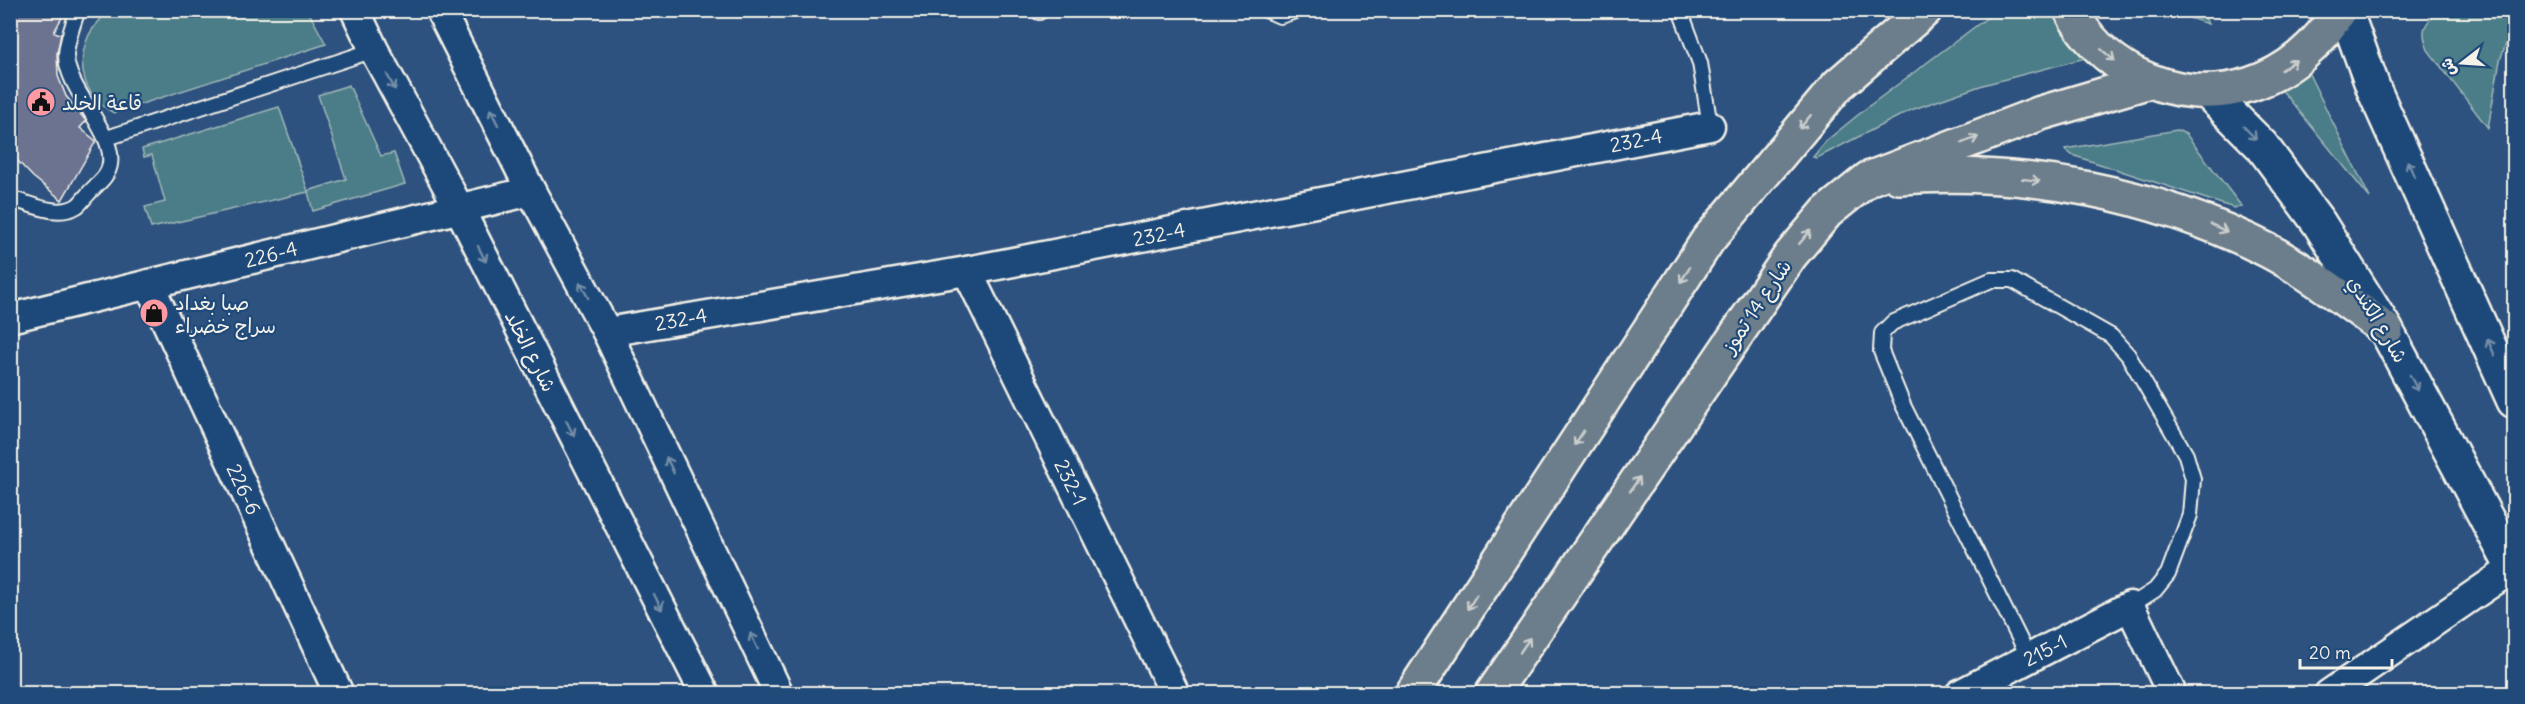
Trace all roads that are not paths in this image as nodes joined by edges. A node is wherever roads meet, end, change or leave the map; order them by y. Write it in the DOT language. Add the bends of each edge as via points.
graph roads {
  1 [pos="78,10"];
  2 [pos="355,10"];
  3 [pos="440,10"];
  4 [pos="1266,10"];
  5 [pos="1299,10"];
  6 [pos="1680,10"];
  7 [pos="1888,10"];
  8 [pos="1925,10"];
  9 [pos="2072,10"];
  10 [pos="2339,10"];
  11 [pos="2345,10"];
  12 [pos="374,50"];
  13 [pos="2150,81"];
  14 [pos="1838,85"];
  15 [pos="2208,92"];
  16 [pos="1710,126"];
  17 [pos="107,138"];
  18 [pos="1868,179"];
  19 [pos="531,191"];
  20 [pos="10,198"];
  21 [pos="459,208"];
  22 [pos="967,271"];
  23 [pos="149,284"];
  24 [pos="10,318"];
  25 [pos="2386,330"];
  26 [pos="607,332"];
  27 [pos="2514,401"];
  28 [pos="2514,569"];
  29 [pos="2130,606"];
  30 [pos="2029,658"];
  31 [pos="339,693"];
  32 [pos="705,693"];
  33 [pos="779,693"];
  34 [pos="1175,693"];
  35 [pos="1413,693"];
  36 [pos="1492,693"];
  37 [pos="1960,693"];
  38 [pos="2172,693"];
  39 [pos="2329,693"];
  1 -- 17 [label="lane" via="66,55 71,79"];
  2 -- 12 [label="street, شارع الخلد"];
  19 -- 3 [label="street, one-way"];
  4 -- 5 [label="lane" via="1280,16"];
  6 -- 16 [label="lane" via="1700,63"];
  7 -- 14 [label="main road"];
  8 -- 14 [label="main road"];
  9 -- 13 [label="main road, one-way" via="2096,45 2121,66"];
  15 -- 10 [label="main road, one-way" via="2245,86 2288,67 2329,29"];
  27 -- 11 [label="street, one-way" via="2374,90"];
  12 -- 17 [label="lane"];
  12 -- 21 [label="street, شارع الخلد, one-way"];
  13 -- 15 [label="main road"];
  18 -- 13 [label="main road, شارع 14 تموز, one-way" via="2041,113"];
  14 -- 35 [label="main road, one-way" via="1707,240"];
  15 -- 25 [label="street, شارع الكندي, one-way" via="2270,155 2319,223"];
  16 -- 22 [label="street, 232-4"];
  17 -- 20 [label="lane" via="110,156 106,175 76,206 53,211"];
  18 -- 25 [label="main road, one-way" via="1939,174 2007,177 2076,186 2143,201 2208,223 2270,252 2329,288"];
  36 -- 18 [label="main road, شارع 14 تموز, one-way" via="1790,256 1827,212"];
  19 -- 21 [label="street, 226-4"];
  26 -- 19 [label="street, one-way"];
  21 -- 23 [label="street, 226-4"];
  21 -- 32 [label="street, شارع الخلد, one-way"];
  22 -- 26 [label="street, 232-4"];
  22 -- 34 [label="street, 232-1"];
  23 -- 24 [label="street, 226-4"];
  23 -- 31 [label="street, 226-6"];
  25 -- 28 [label="street, شارع الكندي, one-way"];
  33 -- 26 [label="street, one-way"];
  28 -- 39 [label="street"];
  29 -- 30 [label="street, 215-1"];
  29 -- 30 [label="lane" via="2155,590 2168,574 2190,515 2193,479 2186,455 2123,349 2111,336 2012,280 1991,280 1892,323 1882,333 1881,351"];
  29 -- 38 [label="street"];
  30 -- 37 [label="street, 215-1"];
}
